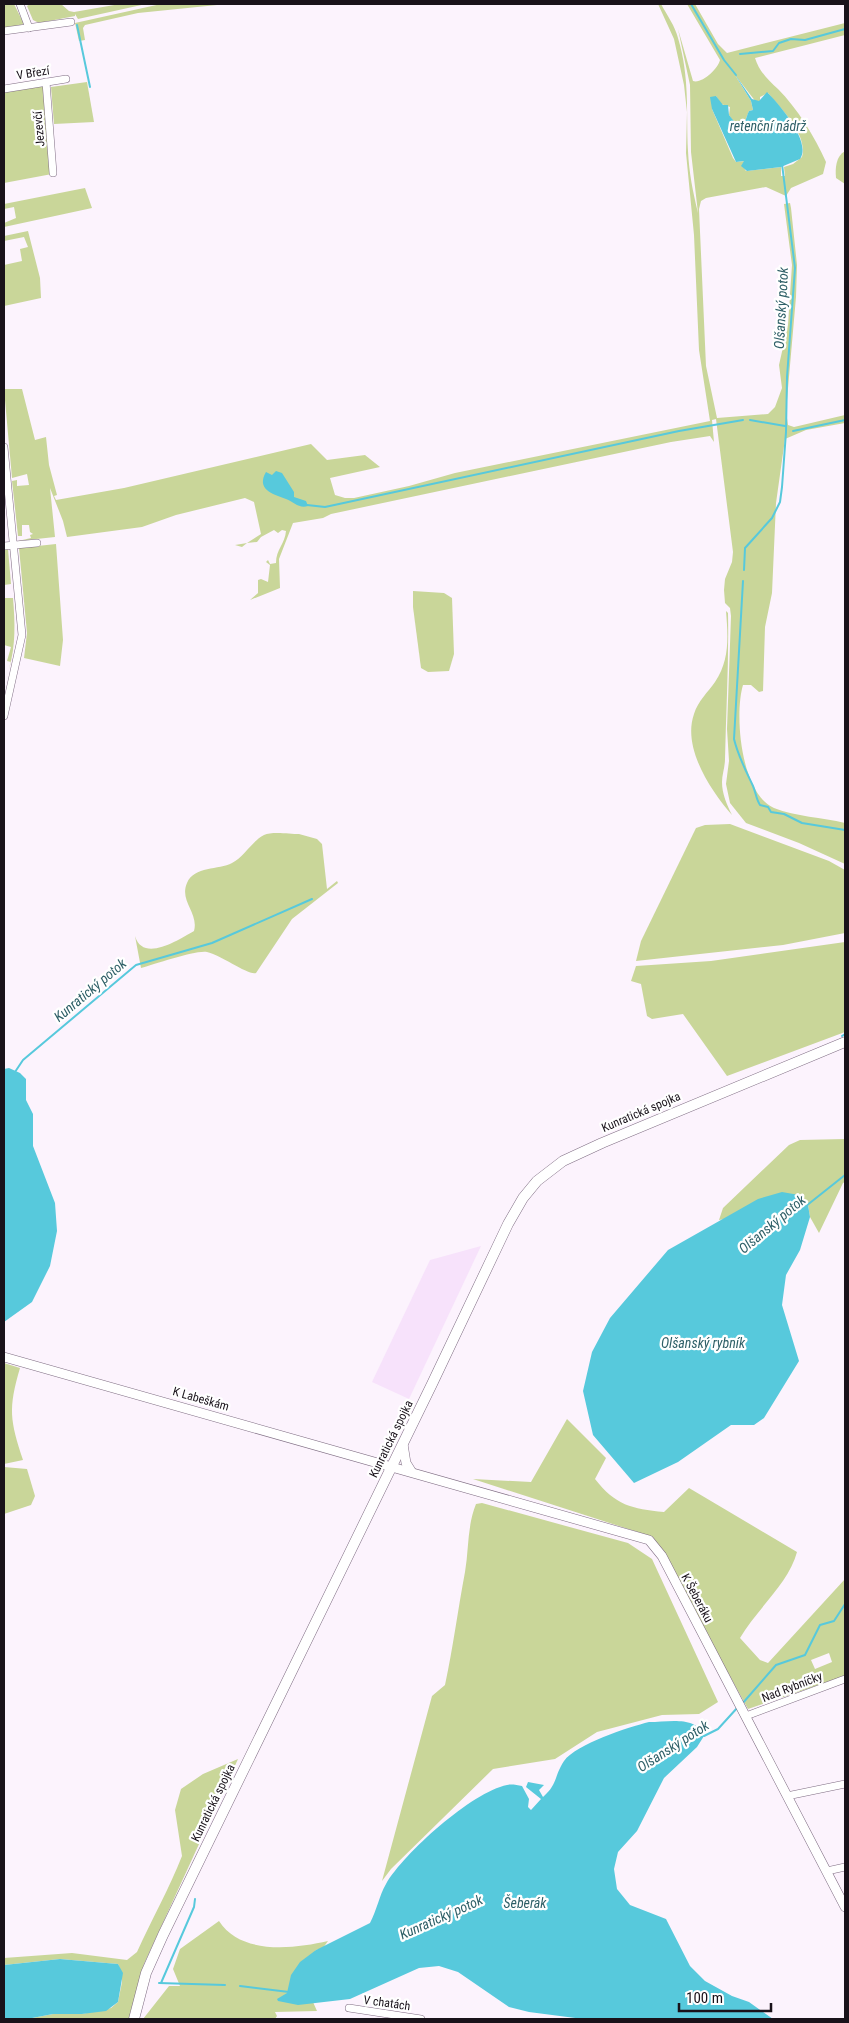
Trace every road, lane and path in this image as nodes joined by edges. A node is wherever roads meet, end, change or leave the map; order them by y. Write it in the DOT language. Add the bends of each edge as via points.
graph roads {
  1 [pos="20,4"];
  2 [pos="71,22"];
  3 [pos="30,28"];
  4 [pos="4,31"];
  5 [pos="66,79"];
  6 [pos="46,82"];
  7 [pos="4,89"];
  8 [pos="54,173"];
  9 [pos="4,447"];
  10 [pos="37,543"];
  11 [pos="4,546"];
  12 [pos="13,546"];
  13 [pos="4,716"];
  14 [pos="845,1042"];
  15 [pos="4,1357"];
  16 [pos="403,1443"];
  17 [pos="369,1460"];
  18 [pos="391,1466"];
  19 [pos="412,1471"];
  20 [pos="382,1486"];
  21 [pos="845,1679"];
  22 [pos="743,1710"];
  23 [pos="845,1784"];
  24 [pos="787,1796"];
  25 [pos="845,1867"];
  26 [pos="826,1871"];
  27 [pos="845,1906"];
  28 [pos="349,2008"];
  29 [pos="134,2019"];
  30 [pos="421,2019"];
  1 -- 3 [label="street"];
  2 -- 3 [label="street"];
  3 -- 4 [label="street"];
  5 -- 6 [label="street, V Březí"];
  6 -- 7 [label="street, V Březí"];
  6 -- 8 [label="street, Jezevčí"];
  9 -- 12 [label="street"];
  10 -- 12 [label="street"];
  11 -- 12 [label="street"];
  12 -- 13 [label="street" via="22,635"];
  14 -- 16 [label="main road, Kunratická spojka" via="602,1143 563,1161 537,1181 508,1224"];
  15 -- 17 [label="street, K Labeškám"];
  16 -- 18 [label="main road, Kunratická spojka"];
  16 -- 19 [label="street" via="406,1463"];
  17 -- 18 [label="street, K Labeškám"];
  17 -- 20 [label="street" via="383,1473"];
  18 -- 19 [label="street, K Šeberáku"];
  18 -- 20 [label="main road, Kunratická spojka"];
  19 -- 22 [label="street, K Šeberáku" via="649,1540 662,1556"];
  20 -- 29 [label="main road, Kunratická spojka" via="155,1950"];
  21 -- 22 [label="street, Nad Rybníčky"];
  22 -- 24 [label="street, K Šeberáku"];
  23 -- 24 [label="street"];
  24 -- 26 [label="street, K Šeberáku"];
  25 -- 26 [label="street"];
  26 -- 27 [label="street, K Šeberáku"];
  28 -- 30 [label="street, V chatách"];
}
